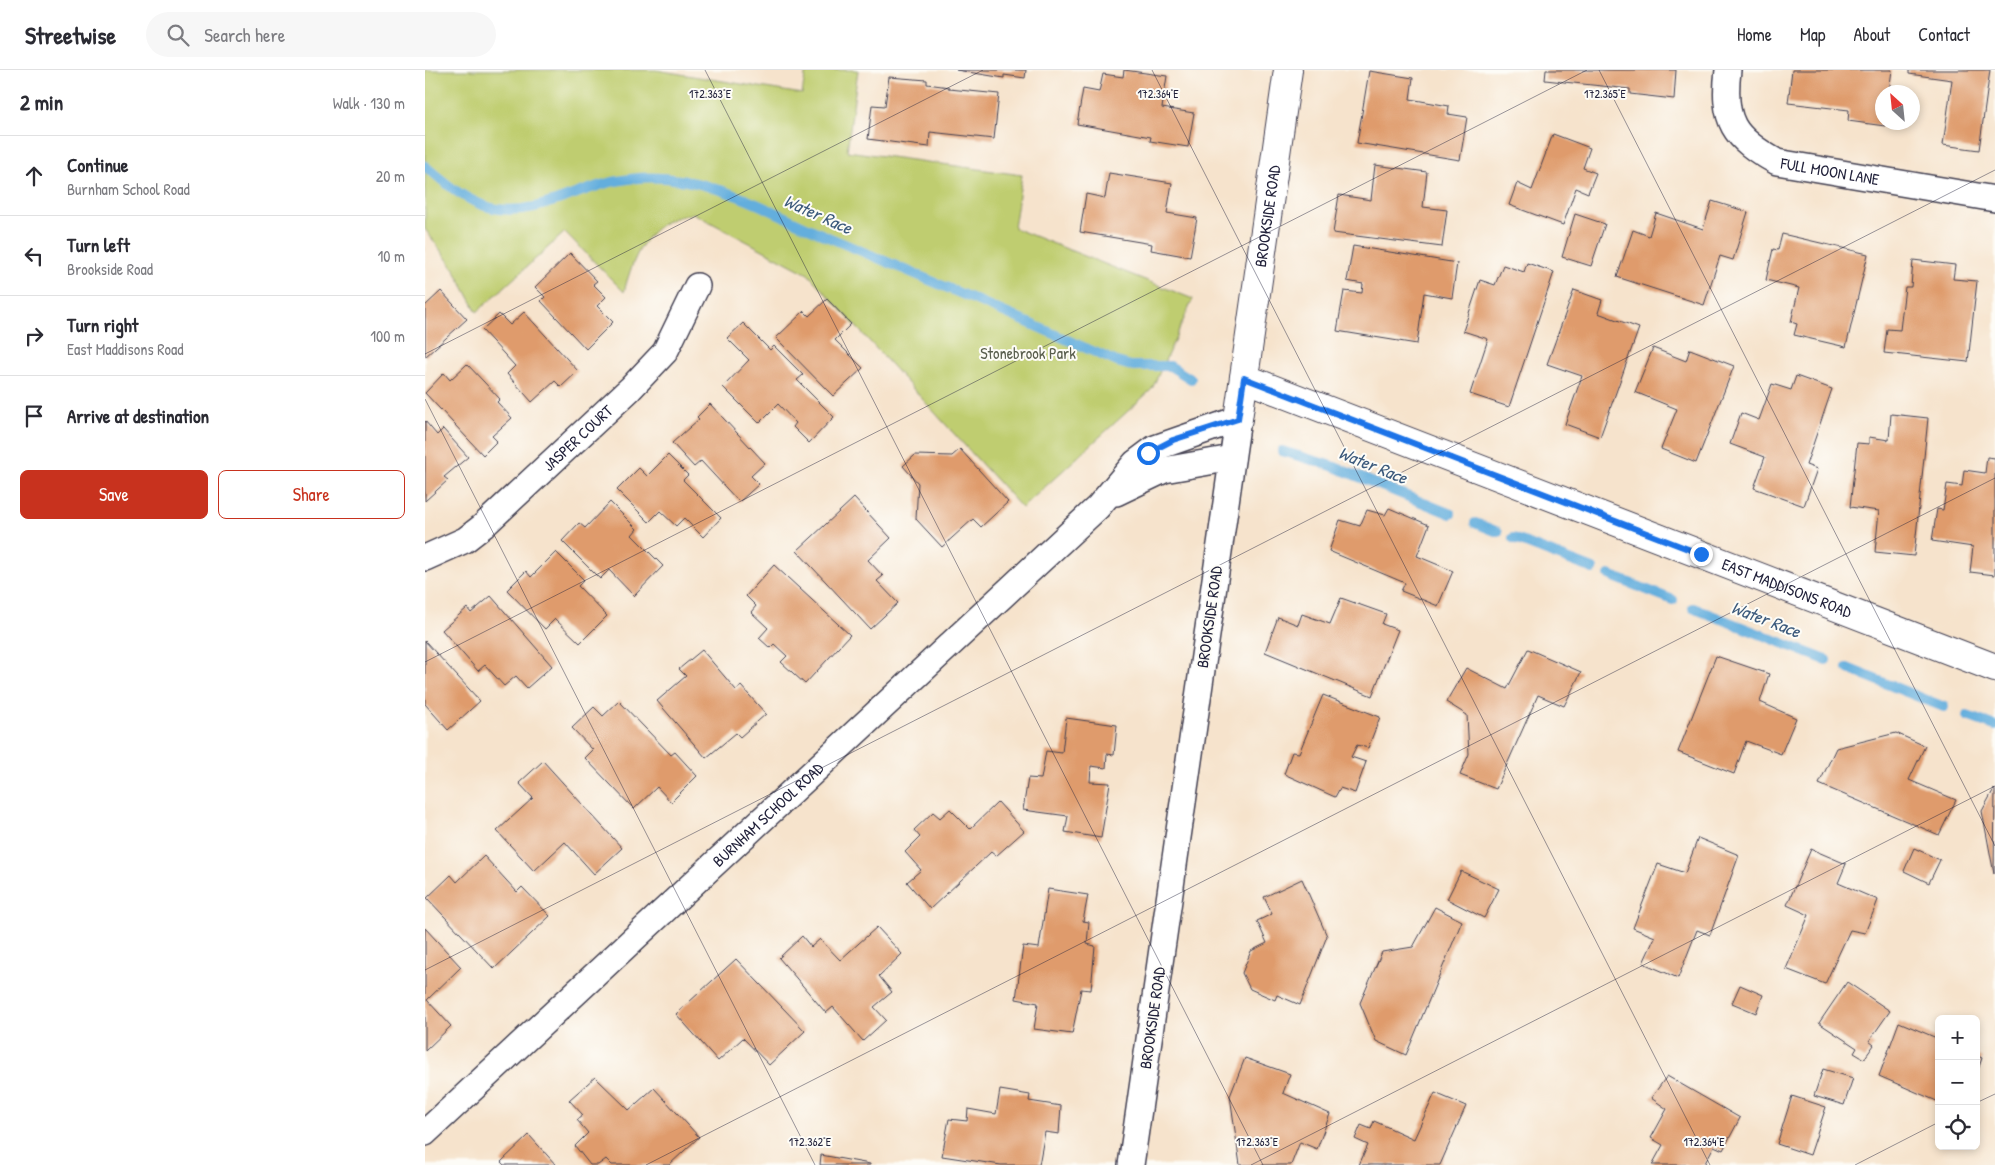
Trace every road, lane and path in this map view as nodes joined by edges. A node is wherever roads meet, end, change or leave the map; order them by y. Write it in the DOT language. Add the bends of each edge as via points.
graph roads {
  1 [pos="1288,70"];
  2 [pos="1728,70"];
  3 [pos="1995,199"];
  4 [pos="697,286"];
  5 [pos="1244,378"];
  6 [pos="1238,419"];
  7 [pos="1232,458"];
  8 [pos="1109,496"];
  9 [pos="425,558"];
  10 [pos="1995,668"];
  11 [pos="425,1133"];
  12 [pos="1131,1165"];
  1 -- 5 [label="street, BROOKSIDE ROAD"];
  2 -- 3 [label="street, FULL MOON LANE" via="1726,101 1731,123 1750,148 1777,162"];
  4 -- 9 [label="street, JASPER COURT" via="665,352 630,389 483,526 465,540"];
  5 -- 6 [label="street, BROOKSIDE ROAD"];
  5 -- 10 [label="street, EAST MADDISONS ROAD"];
  6 -- 7 [label="street, BROOKSIDE ROAD"];
  6 -- 8 [label="street, BURNHAM SCHOOL ROAD" via="1155,448 1135,463"];
  7 -- 8 [label="street, BURNHAM SCHOOL ROAD" via="1158,472"];
  7 -- 12 [label="street, BROOKSIDE ROAD"];
  8 -- 11 [label="street, BURNHAM SCHOOL ROAD"];
}
